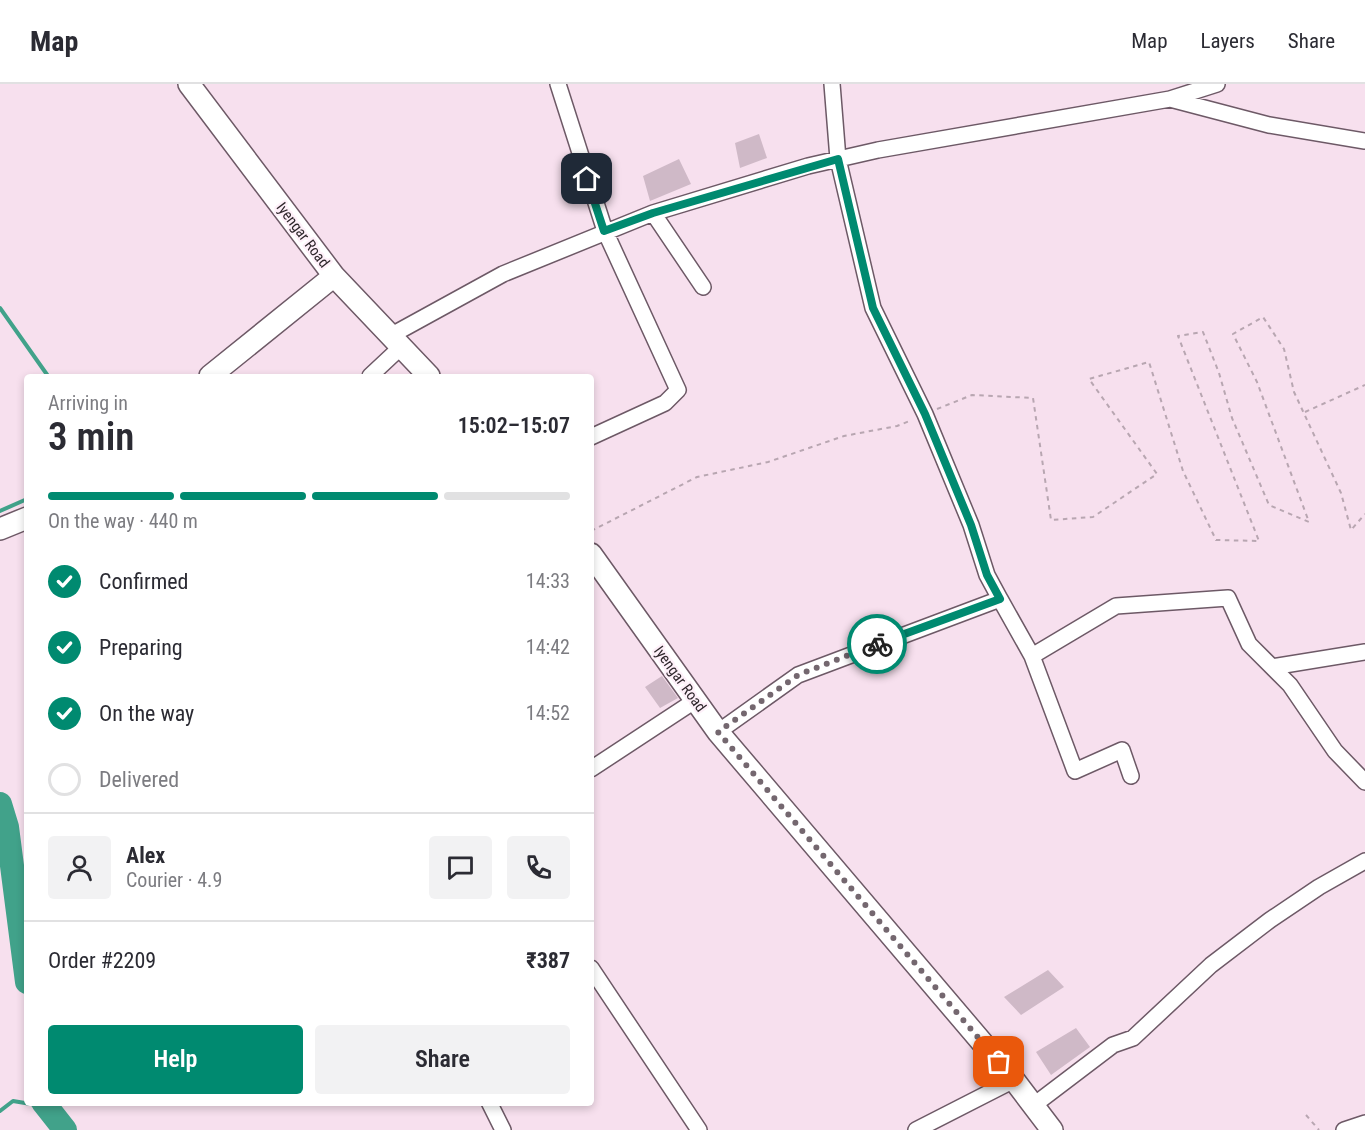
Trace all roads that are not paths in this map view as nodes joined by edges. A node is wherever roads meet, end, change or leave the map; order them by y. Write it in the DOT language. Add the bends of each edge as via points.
graph roads {
  1 [pos="189,84"];
  2 [pos="558,84"];
  3 [pos="831,84"];
  4 [pos="1217,84"];
  5 [pos="1170,99"];
  6 [pos="1365,141"];
  7 [pos="838,159"];
  8 [pos="653,213"];
  9 [pos="604,231"];
  10 [pos="334,276"];
  11 [pos="703,287"];
  12 [pos="395,341"];
  13 [pos="212,374"];
  14 [pos="371,374"];
  15 [pos="427,374"];
  16 [pos="594,436"];
  17 [pos="24,519"];
  18 [pos="0,529"];
  19 [pos="594,558"];
  20 [pos="1000,599"];
  21 [pos="1365,652"];
  22 [pos="1032,656"];
  23 [pos="1272,667"];
  24 [pos="696,700"];
  25 [pos="718,732"];
  26 [pos="594,767"];
  27 [pos="1131,776"];
  28 [pos="1365,782"];
  29 [pos="1365,861"];
  30 [pos="594,972"];
  31 [pos="1014,1080"];
  32 [pos="1034,1105"];
  33 [pos="491,1106"];
  34 [pos="1365,1123"];
  35 [pos="503,1130"];
  36 [pos="699,1130"];
  37 [pos="916,1130"];
  38 [pos="1052,1130"];
  39 [pos="1344,1130"];
  1 -- 10 [label="main road, Iyengar Road"];
  2 -- 9 [label="street"];
  3 -- 7 [label="street"];
  4 -- 5 [label="street"];
  5 -- 6 [label="street" via="1269,125"];
  5 -- 7 [label="street"];
  7 -- 8 [label="street"];
  7 -- 20 [label="street" via="873,308 925,414 971,525 987,575"];
  8 -- 9 [label="street"];
  8 -- 11 [label="street"];
  9 -- 12 [label="street" via="503,274"];
  9 -- 16 [label="street" via="678,390 665,403"];
  10 -- 12 [label="main road, Iyengar Road"];
  10 -- 13 [label="main road"];
  12 -- 14 [label="street"];
  12 -- 15 [label="main road, Iyengar Road"];
  17 -- 18 [label="main road"];
  19 -- 24 [label="main road, Iyengar Road"];
  20 -- 22 [label="street"];
  20 -- 25 [label="street" via="798,675"];
  21 -- 23 [label="street"];
  22 -- 23 [label="street" via="1116,606 1228,598 1249,644"];
  22 -- 27 [label="street" via="1075,771 1122,750"];
  23 -- 28 [label="street" via="1290,685 1335,751"];
  24 -- 25 [label="main road, Iyengar Road"];
  24 -- 26 [label="street"];
  25 -- 31 [label="main road, Iyengar Road"];
  29 -- 32 [label="street" via="1269,920 1202,973 1133,1038 1113,1045"];
  30 -- 36 [label="street"];
  31 -- 32 [label="main road, Iyengar Road"];
  31 -- 37 [label="street"];
  32 -- 38 [label="main road, Iyengar Road"];
  33 -- 35 [label="street"];
  34 -- 39 [label="street"];
}
